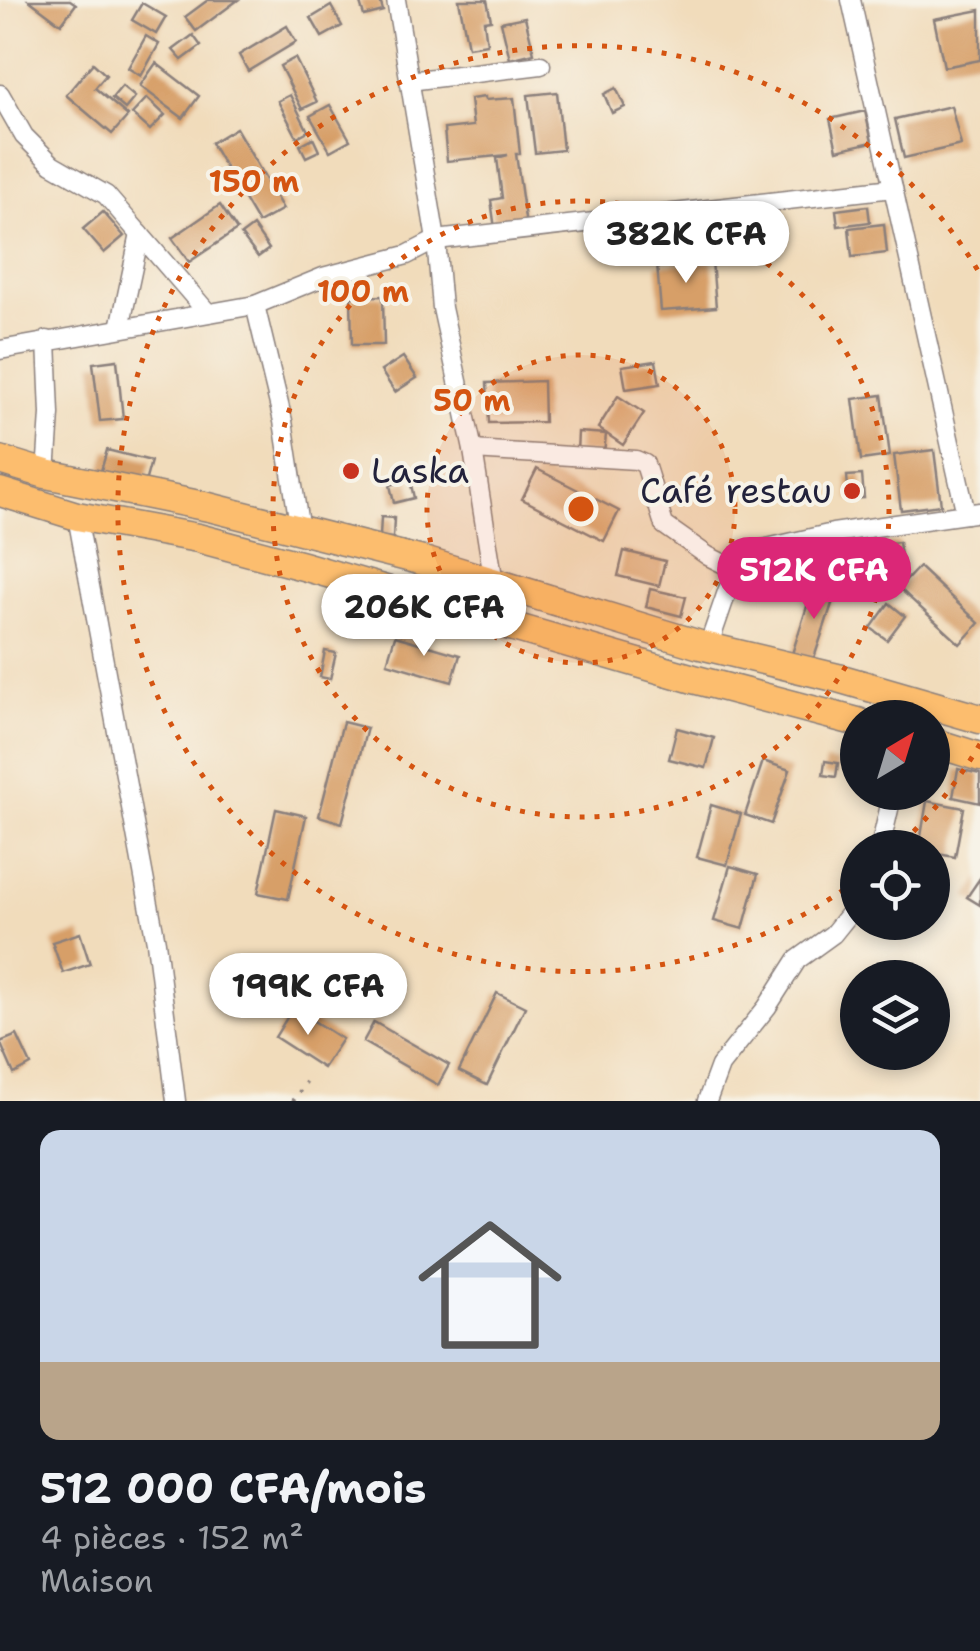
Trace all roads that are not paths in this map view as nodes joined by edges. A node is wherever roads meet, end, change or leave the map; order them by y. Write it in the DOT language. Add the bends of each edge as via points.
graph roads {
  1 [pos="396,0"];
  2 [pos="851,0"];
  3 [pos="541,65"];
  4 [pos="409,81"];
  5 [pos="0,94"];
  6 [pos="893,188"];
  7 [pos="140,234"];
  8 [pos="436,240"];
  9 [pos="256,304"];
  10 [pos="207,312"];
  11 [pos="120,328"];
  12 [pos="46,340"];
  13 [pos="0,350"];
  14 [pos="473,450"];
  15 [pos="0,460"];
  16 [pos="46,474"];
  17 [pos="0,492"];
  18 [pos="973,513"];
  19 [pos="77,516"];
  20 [pos="300,530"];
  21 [pos="738,571"];
  22 [pos="494,583"];
  23 [pos="708,648"];
  24 [pos="840,717"];
  25 [pos="980,719"];
  26 [pos="950,747"];
  27 [pos="980,756"];
  28 [pos="840,924"];
  29 [pos="176,1101"];
  30 [pos="707,1101"];
  1 -- 4 [label="street"];
  2 -- 6 [label="street"];
  3 -- 4 [label="street"];
  4 -- 8 [label="street"];
  5 -- 7 [label="street" via="24,136 52,164 106,195"];
  6 -- 8 [label="street"];
  6 -- 18 [label="street"];
  7 -- 10 [label="street"];
  7 -- 11 [label="street"];
  8 -- 9 [label="street"];
  8 -- 14 [label="street" via="442,308"];
  9 -- 10 [label="street"];
  9 -- 20 [label="street"];
  10 -- 11 [label="street"];
  11 -- 12 [label="street"];
  12 -- 13 [label="street"];
  12 -- 16 [label="street"];
  14 -- 21 [label="street" via="636,460 644,464 664,525"];
  14 -- 22 [label="street"];
  15 -- 16 [label="main road"];
  16 -- 20 [label="main road"];
  17 -- 19 [label="main road"];
  18 -- 21 [label="street" via="784,542 758,550"];
  19 -- 24 [label="main road" via="198,538"];
  19 -- 29 [label="street" via="156,942"];
  20 -- 22 [label="main road"];
  21 -- 23 [label="street"];
  22 -- 23 [label="main road"];
  23 -- 25 [label="main road"];
  26 -- 27 [label="main road"];
  28 -- 30 [label="street" via="797,960 720,1066"];
}
